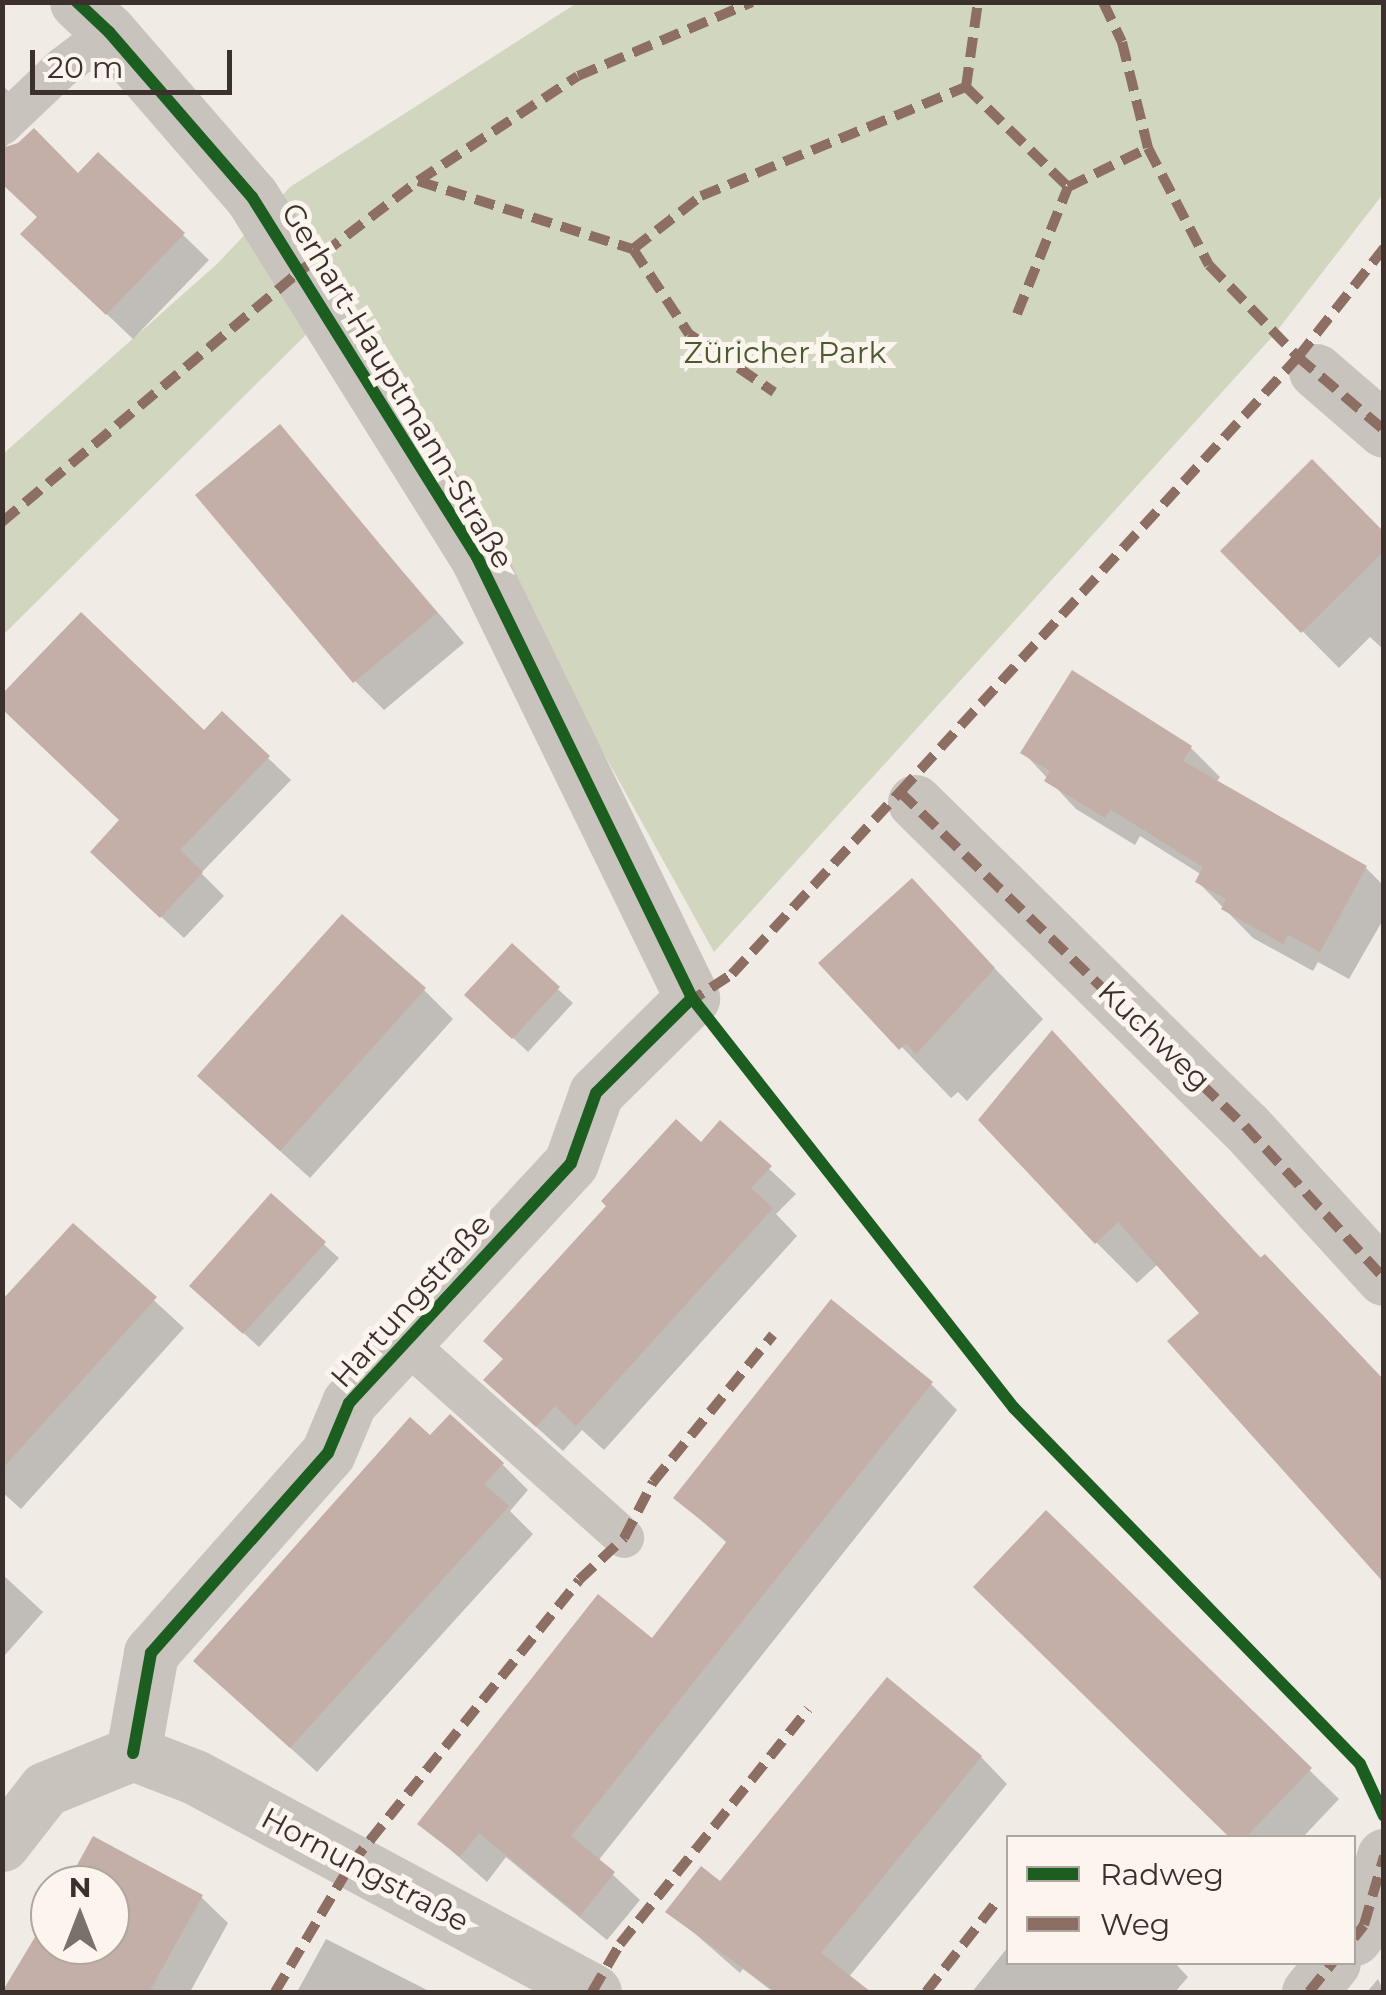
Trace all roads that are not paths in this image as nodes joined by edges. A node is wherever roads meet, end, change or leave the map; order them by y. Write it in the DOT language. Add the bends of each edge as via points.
graph roads {
  1 [pos="93,17"];
  2 [pos="2,125"];
  3 [pos="1316,372"];
  4 [pos="1384,430"];
  5 [pos="915,802"];
  6 [pos="692,998"];
  7 [pos="1384,1278"];
  8 [pos="405,1342"];
  9 [pos="624,1538"];
  10 [pos="133,1752"];
  11 [pos="2,1844"];
  12 [pos="1384,1856"];
  13 [pos="1356,1935"];
  14 [pos="1331,1965"];
  15 [pos="594,1992"];
  16 [pos="1308,1992"];
  1 -- 2 [label="lane" via="63,67"];
  1 -- 6 [label="street, Gerhart-Hauptmann-Straße" via="252,197 477,558"];
  3 -- 4 [label="street"];
  5 -- 7 [label="street, Kuchweg" via="1244,1126"];
  6 -- 8 [label="street, Hartungstraße" via="596,1093 571,1163"];
  8 -- 9 [label="lane"];
  8 -- 10 [label="street, Hartungstraße" via="349,1403 328,1453 151,1654"];
  10 -- 11 [label="street" via="45,1789"];
  10 -- 15 [label="street, Hornungstraße" via="196,1778"];
  12 -- 13 [label="street"];
  14 -- 16 [label="street"];
}
